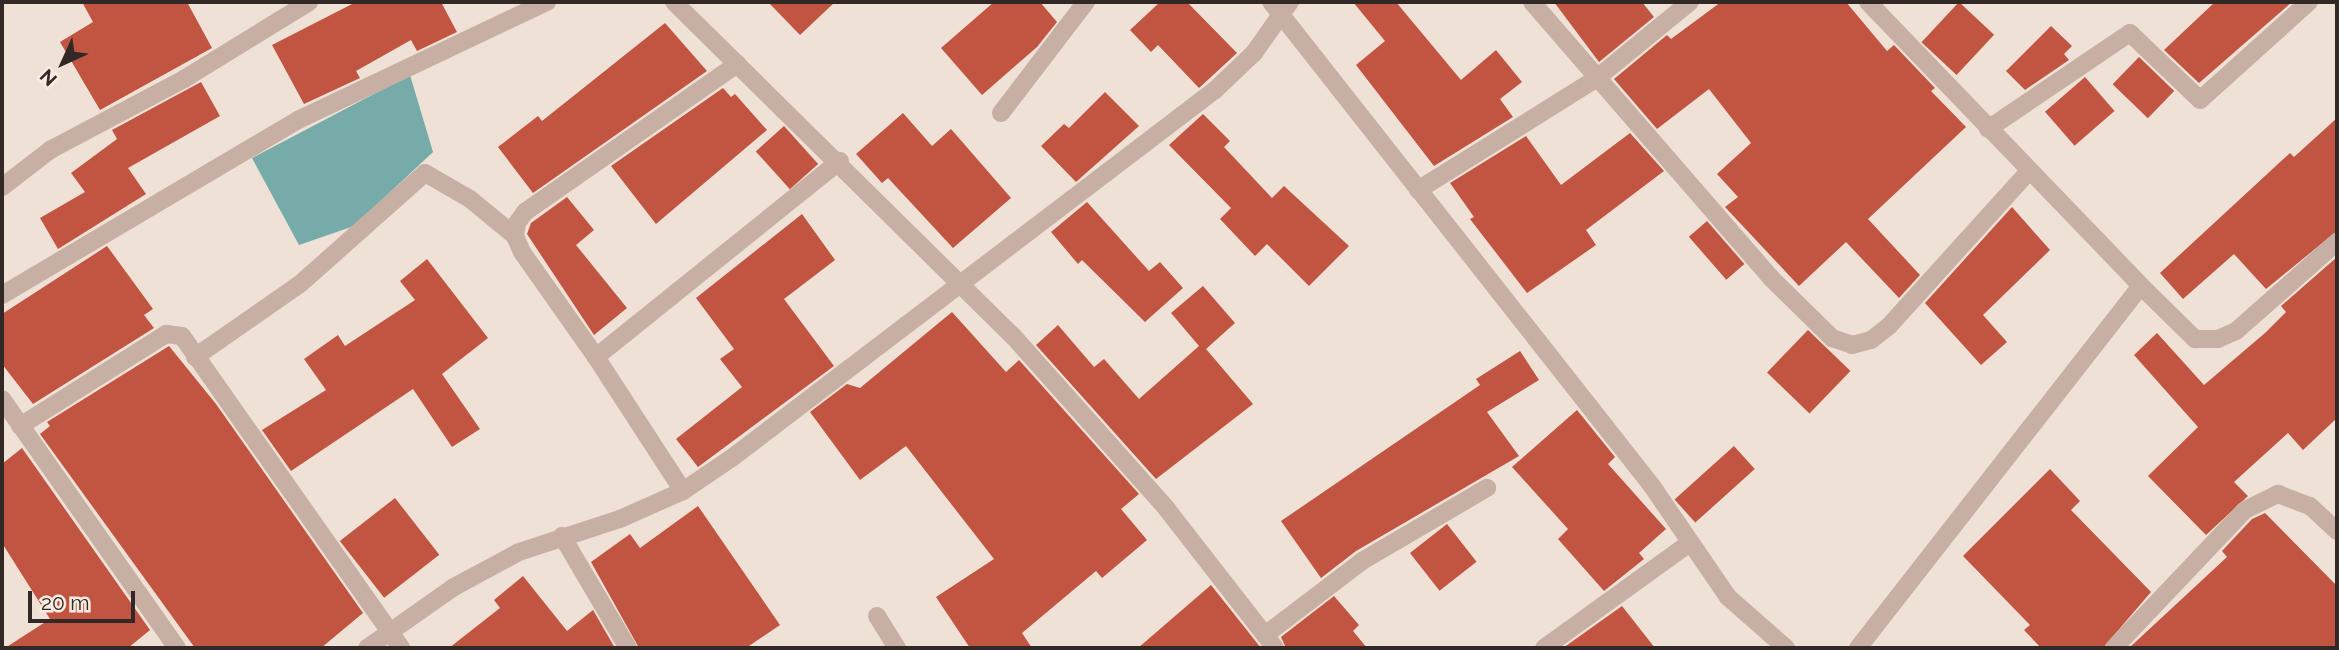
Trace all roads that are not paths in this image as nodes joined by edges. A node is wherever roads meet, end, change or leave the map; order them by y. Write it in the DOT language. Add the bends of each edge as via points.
graph roads {
  1 [pos="309,2"];
  2 [pos="547,2"];
  3 [pos="674,2"];
  4 [pos="1086,2"];
  5 [pos="1532,2"];
  6 [pos="1690,2"];
  7 [pos="1868,2"];
  8 [pos="2309,2"];
  9 [pos="1280,6"];
  10 [pos="737,64"];
  11 [pos="1597,78"];
  12 [pos="1000,113"];
  13 [pos="1988,128"];
  14 [pos="840,161"];
  15 [pos="2029,172"];
  16 [pos="2,187"];
  17 [pos="1418,190"];
  18 [pos="515,236"];
  19 [pos="2337,242"];
  20 [pos="964,285"];
  21 [pos="2141,286"];
  22 [pos="2,295"];
  23 [pos="195,357"];
  24 [pos="596,357"];
  25 [pos="2,399"];
  26 [pos="20,426"];
  27 [pos="1487,488"];
  28 [pos="683,491"];
  29 [pos="2337,531"];
  30 [pos="562,536"];
  31 [pos="1688,544"];
  32 [pos="877,616"];
  33 [pos="389,631"];
  34 [pos="1270,642"];
  35 [pos="177,648"];
  36 [pos="367,648"];
  37 [pos="401,648"];
  38 [pos="628,648"];
  39 [pos="897,648"];
  40 [pos="1544,648"];
  41 [pos="1786,648"];
  42 [pos="1858,648"];
  43 [pos="2114,648"];
  1 -- 16 [label="street" via="184,79 50,150"];
  2 -- 22 [label="street" via="298,120"];
  3 -- 10 [label="street"];
  4 -- 12 [label="street"];
  5 -- 11 [label="street"];
  6 -- 11 [label="street"];
  7 -- 13 [label="street"];
  8 -- 13 [label="street" via="2200,100 2130,33"];
  9 -- 17 [label="street"];
  9 -- 20 [label="street" via="1254,53 1215,90"];
  10 -- 14 [label="street"];
  10 -- 18 [label="street" via="526,212 517,223"];
  11 -- 15 [label="street" via="1771,278 1832,338 1852,345 1871,340 1889,326"];
  11 -- 17 [label="street"];
  13 -- 15 [label="street"];
  14 -- 20 [label="street"];
  14 -- 24 [label="street"];
  15 -- 21 [label="street"];
  17 -- 31 [label="street" via="1652,486"];
  18 -- 23 [label="street" via="470,198 425,173 300,284"];
  18 -- 24 [label="street"];
  19 -- 21 [label="street" via="2236,331 2218,339 2195,339"];
  20 -- 28 [label="street"];
  20 -- 34 [label="street" via="1166,508"];
  21 -- 42 [label="street"];
  23 -- 26 [label="street" via="182,336 166,334"];
  23 -- 33 [label="street"];
  24 -- 28 [label="street"];
  25 -- 26 [label="street"];
  26 -- 35 [label="street"];
  27 -- 34 [label="street" via="1362,561"];
  28 -- 30 [label="street" via="620,519"];
  29 -- 43 [label="street" via="2310,506 2278,495 2245,510"];
  30 -- 33 [label="street" via="519,552 465,581"];
  30 -- 38 [label="street"];
  31 -- 40 [label="street"];
  31 -- 41 [label="street" via="1728,597"];
  32 -- 39 [label="street"];
  33 -- 36 [label="street"];
  33 -- 37 [label="street"];
}
